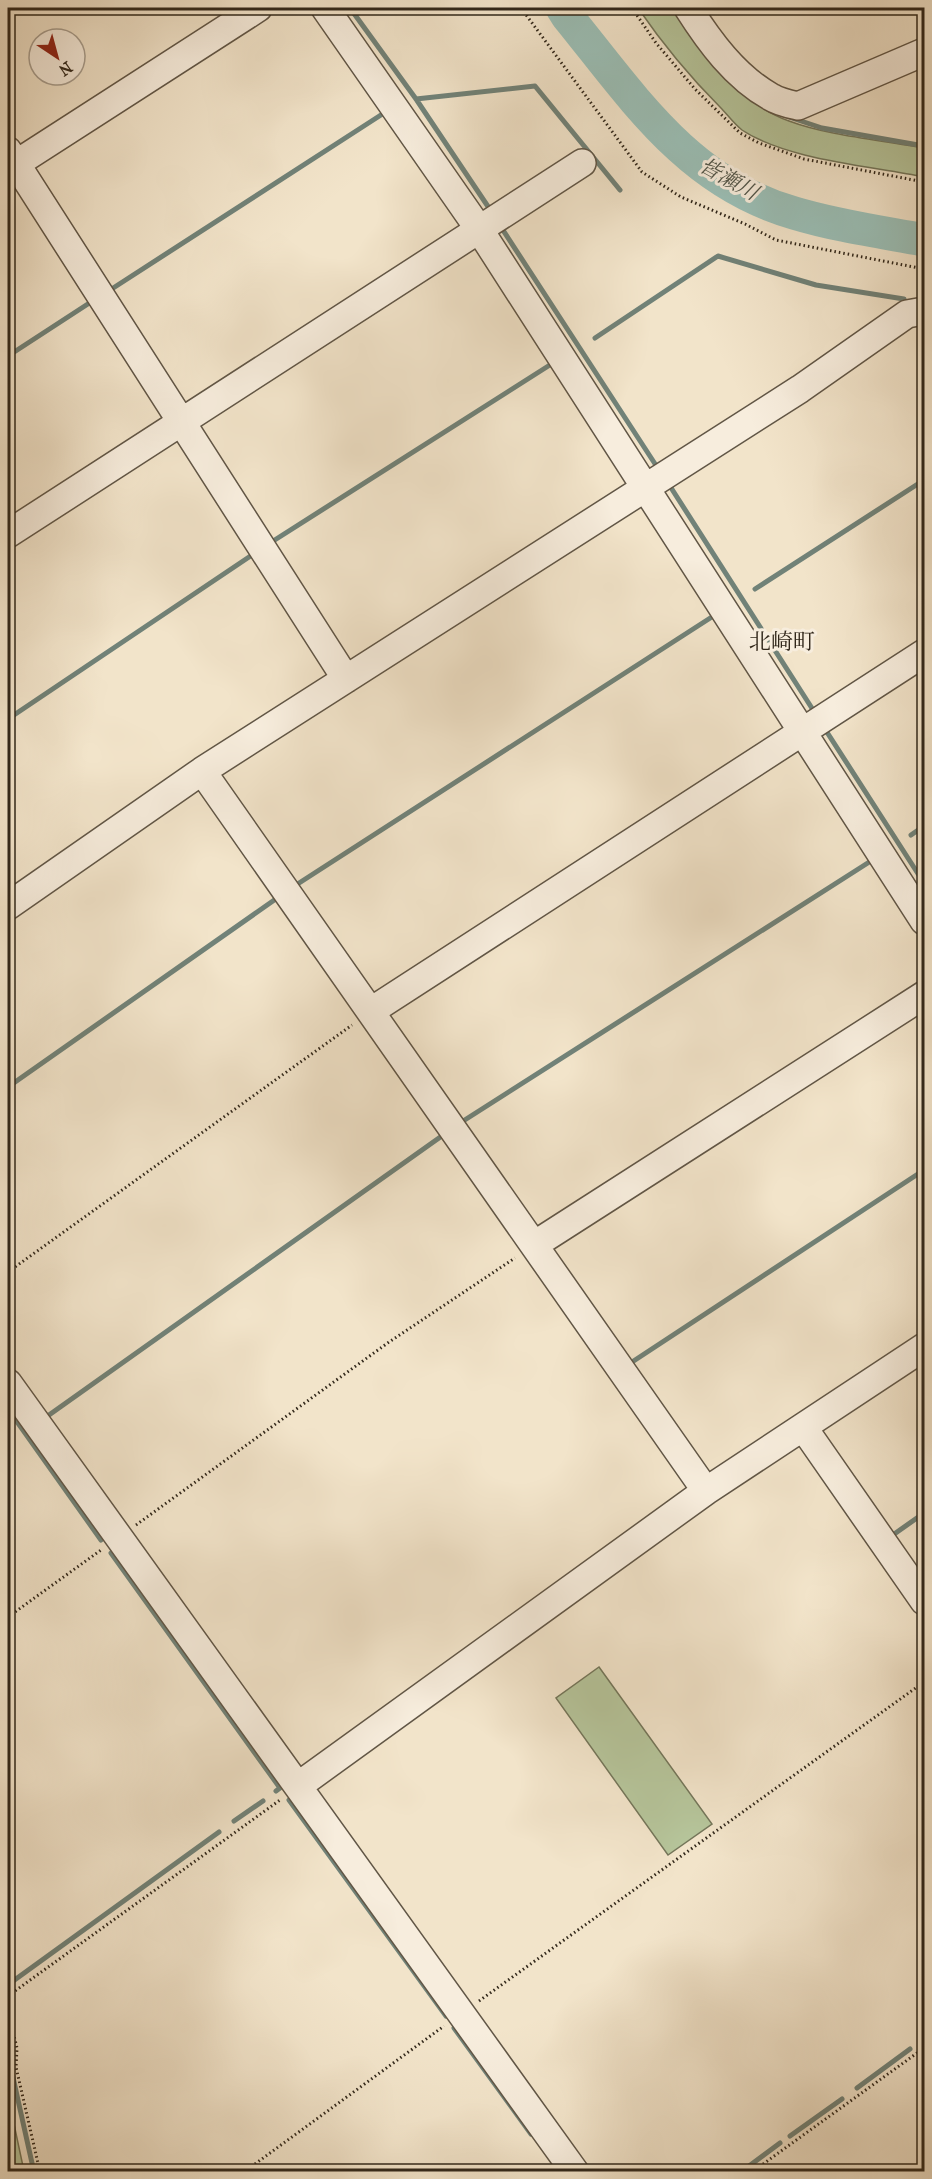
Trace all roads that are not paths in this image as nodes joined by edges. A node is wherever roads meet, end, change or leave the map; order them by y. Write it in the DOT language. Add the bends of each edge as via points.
graph roads {
  1 [pos="258,8"];
  2 [pos="325,8"];
  3 [pos="688,8"];
  4 [pos="924,52"];
  5 [pos="10,161"];
  6 [pos="582,163"];
  7 [pos="491,222"];
  8 [pos="924,311"];
  9 [pos="181,422"];
  10 [pos="658,481"];
  11 [pos="8,534"];
  12 [pos="924,653"];
  13 [pos="346,679"];
  14 [pos="815,724"];
  15 [pos="202,771"];
  16 [pos="8,906"];
  17 [pos="924,921"];
  18 [pos="924,995"];
  19 [pos="371,1011"];
  20 [pos="534,1245"];
  21 [pos="924,1347"];
  22 [pos="8,1383"];
  23 [pos="803,1427"];
  24 [pos="706,1491"];
  25 [pos="924,1601"];
  26 [pos="298,1786"];
  27 [pos="575,2172"];
  1 -- 5 [label="street"];
  2 -- 7 [label="street"];
  3 -- 4 [label="street" via="724,57 748,81 772,98 798,106"];
  5 -- 9 [label="street"];
  6 -- 7 [label="street"];
  7 -- 9 [label="street"];
  7 -- 10 [label="street"];
  8 -- 10 [label="street" via="907,314"];
  9 -- 11 [label="street"];
  9 -- 13 [label="street"];
  10 -- 13 [label="street"];
  10 -- 14 [label="street"];
  12 -- 14 [label="street"];
  13 -- 15 [label="street"];
  14 -- 17 [label="street"];
  14 -- 19 [label="street"];
  15 -- 16 [label="street"];
  15 -- 19 [label="street"];
  18 -- 20 [label="street"];
  19 -- 20 [label="street"];
  20 -- 24 [label="street"];
  21 -- 23 [label="street"];
  22 -- 26 [label="street"];
  23 -- 24 [label="street"];
  23 -- 25 [label="street"];
  24 -- 26 [label="street"];
  26 -- 27 [label="street"];
}
